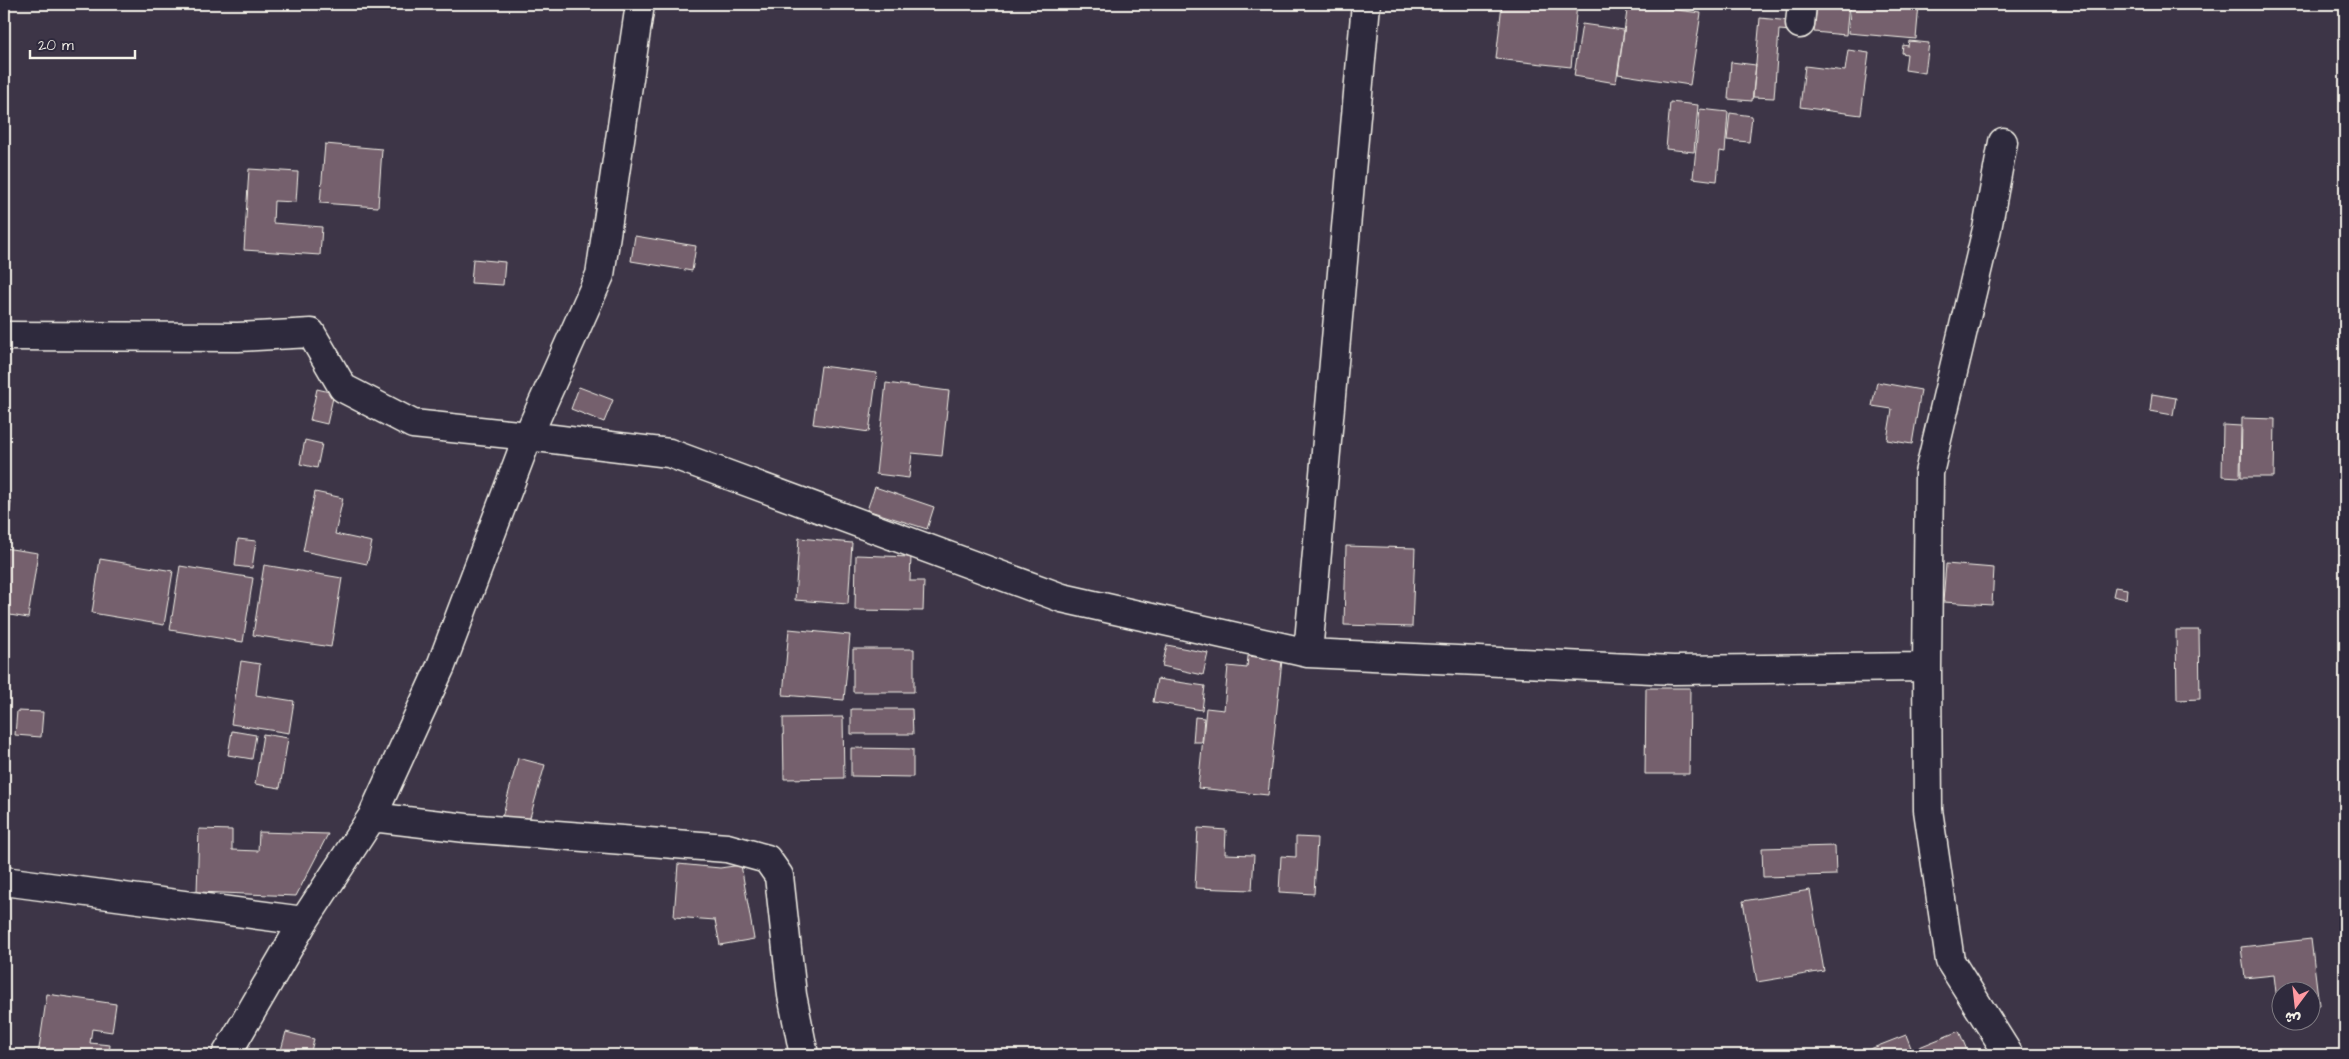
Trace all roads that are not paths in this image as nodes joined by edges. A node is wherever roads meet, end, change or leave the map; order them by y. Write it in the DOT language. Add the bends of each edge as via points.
graph roads {
  1 [pos="640,4"];
  2 [pos="1366,4"];
  3 [pos="2003,142"];
  4 [pos="4,336"];
  5 [pos="528,436"];
  6 [pos="1308,654"];
  7 [pos="1927,667"];
  8 [pos="372,817"];
  9 [pos="4,882"];
  10 [pos="304,921"];
  11 [pos="226,1055"];
  12 [pos="804,1055"];
  13 [pos="2009,1055"];
  1 -- 5 [label="street" via="600,275"];
  2 -- 6 [label="street"];
  3 -- 7 [label="street" via="1987,229 1929,473"];
  4 -- 5 [label="street" via="311,333 343,388 414,424"];
  5 -- 6 [label="street" via="669,453 1062,598"];
  5 -- 8 [label="street" via="441,666"];
  6 -- 7 [label="street" via="1673,670"];
  7 -- 13 [label="street" via="1928,810 1950,961"];
  8 -- 10 [label="street"];
  8 -- 12 [label="street" via="466,828 727,848 767,859 779,876 792,995"];
  9 -- 10 [label="street"];
  10 -- 11 [label="street"];
}
